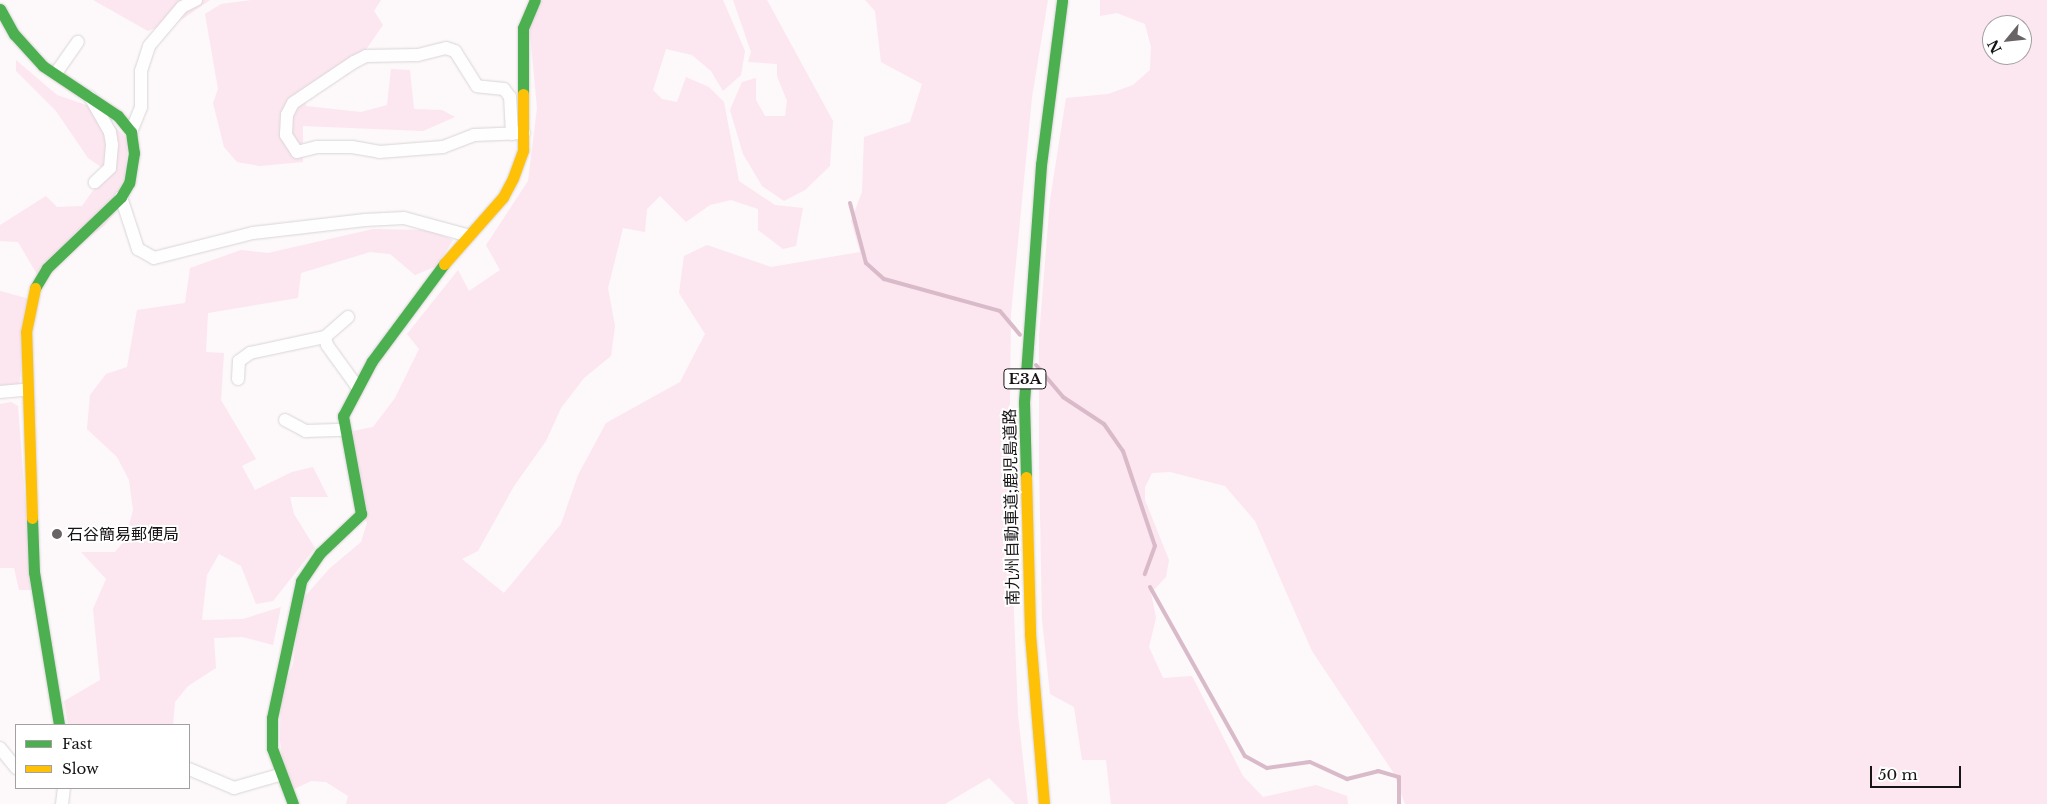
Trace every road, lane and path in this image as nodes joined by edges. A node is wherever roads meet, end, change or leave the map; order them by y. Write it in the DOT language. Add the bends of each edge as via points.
graph roads {
  1 [pos="196,0"];
  2 [pos="535,0"];
  3 [pos="1062,0"];
  4 [pos="0,9"];
  5 [pos="78,42"];
  6 [pos="56,74"];
  7 [pos="90,96"];
  8 [pos="131,132"];
  9 [pos="518,134"];
  10 [pos="95,182"];
  11 [pos="121,197"];
  12 [pos="466,236"];
  13 [pos="348,317"];
  14 [pos="325,336"];
  15 [pos="238,380"];
  16 [pos="356,385"];
  17 [pos="25,390"];
  18 [pos="0,392"];
  19 [pos="285,420"];
  20 [pos="344,430"];
  21 [pos="59,724"];
  22 [pos="0,748"];
  23 [pos="15,767"];
  24 [pos="190,769"];
  25 [pos="279,775"];
  26 [pos="64,789"];
  27 [pos="62,804"];
  28 [pos="293,804"];
  29 [pos="1044,804"];
  1 -- 8 [label="street" via="182,7 149,46 141,71 141,107"];
  2 -- 9 [label="main road" via="523,28"];
  3 -- 29 [label="main road, 南九州自動車道;鹿児島道路 / E3A" via="1031,272 1024,402 1025,515"];
  4 -- 6 [label="main road" via="23,46"];
  5 -- 6 [label="street"];
  6 -- 7 [label="main road"];
  7 -- 8 [label="main road" via="118,116"];
  7 -- 10 [label="street" via="110,132 112,145 110,168"];
  8 -- 11 [label="main road" via="132,170"];
  9 -- 9 [label="street" via="474,135 443,146 380,152 352,146 317,147 297,152 286,135 287,114 293,103 354,62 366,56 417,55 446,48 455,52 477,86 504,89 510,96"];
  9 -- 12 [label="main road" via="523,150 503,197"];
  11 -- 12 [label="street" via="138,249 154,258 253,233 365,220 404,218"];
  11 -- 17 [label="main road" via="62,250 32,294 26,332"];
  12 -- 16 [label="main road"];
  13 -- 14 [label="street"];
  14 -- 15 [label="street" via="250,352 239,361"];
  14 -- 16 [label="street" via="326,345"];
  16 -- 20 [label="main road" via="343,416"];
  17 -- 18 [label="street"];
  17 -- 21 [label="main road" via="34,572"];
  19 -- 20 [label="street" via="306,431"];
  20 -- 25 [label="main road" via="357,480 361,514 351,528 320,553 302,582 272,718 272,748"];
  22 -- 23 [label="street"];
  24 -- 25 [label="street" via="234,788"];
  25 -- 28 [label="main road"];
  26 -- 27 [label="street"];
}
